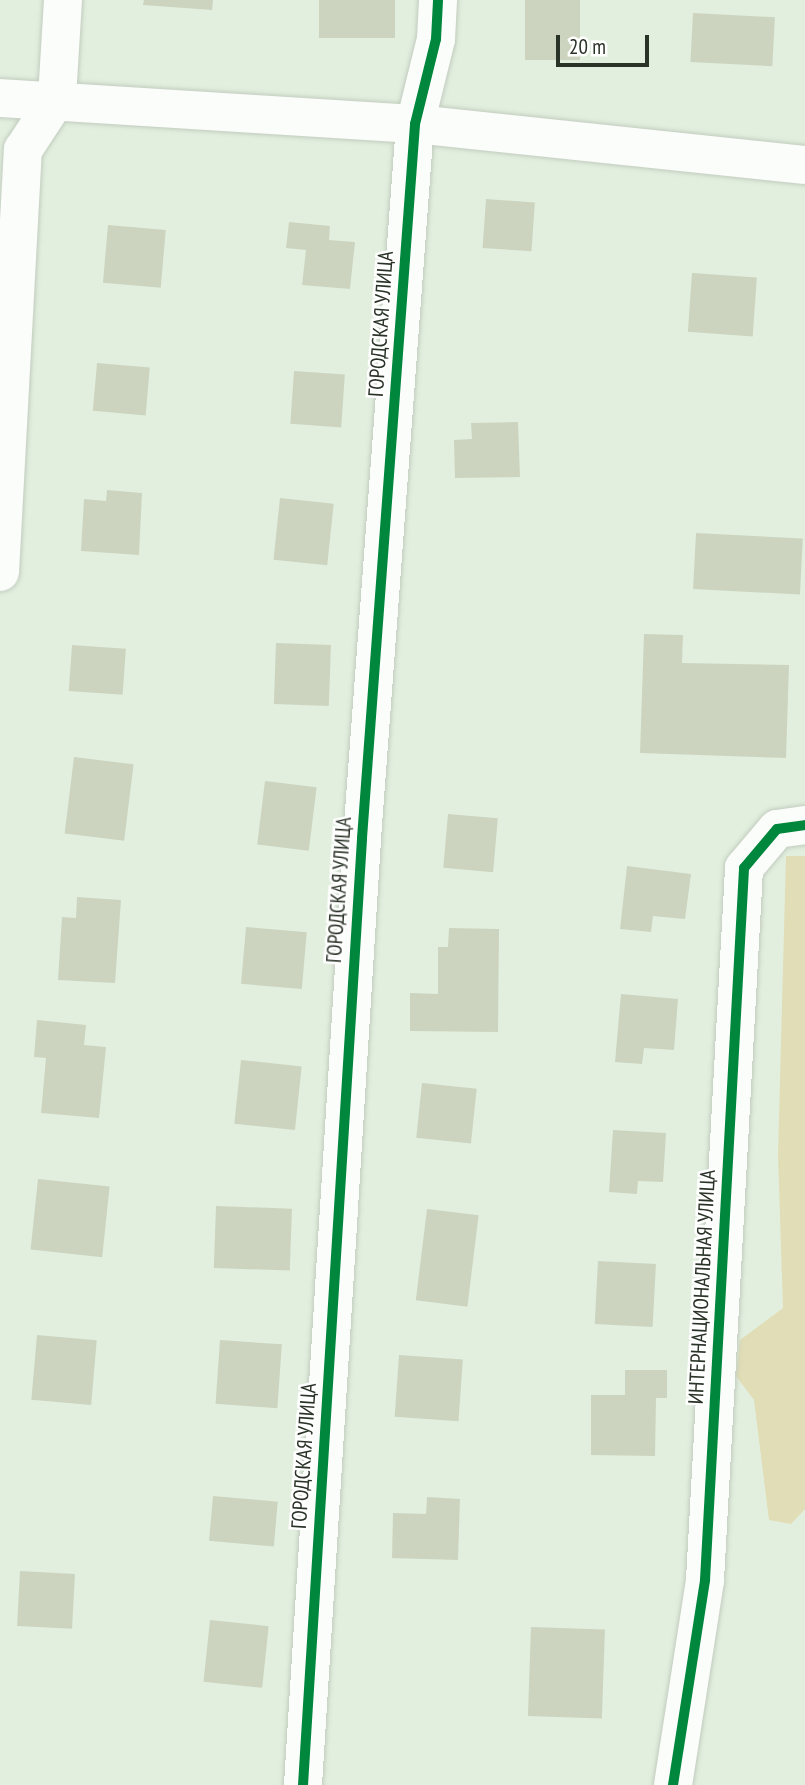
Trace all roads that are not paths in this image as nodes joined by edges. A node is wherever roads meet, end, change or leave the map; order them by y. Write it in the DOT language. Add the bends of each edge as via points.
graph roads {
  1 [pos="63,0"];
  2 [pos="438,0"];
  3 [pos="0,98"];
  4 [pos="57,98"];
  5 [pos="415,124"];
  6 [pos="805,165"];
  7 [pos="0,572"];
  8 [pos="805,825"];
  9 [pos="303,1785"];
  10 [pos="673,1785"];
  1 -- 4 [label="street"];
  2 -- 5 [label="street, ГОРОДСКАЯ УЛИЦА" via="436,39"];
  3 -- 4 [label="street"];
  4 -- 5 [label="street"];
  4 -- 7 [label="street" via="23,150"];
  5 -- 6 [label="street"];
  5 -- 9 [label="street, ГОРОДСКАЯ УЛИЦА" via="363,824"];
  8 -- 10 [label="street, ИНТЕРНАЦИОНАЛЬНАЯ УЛИЦА" via="777,829 744,868 705,1580"];
}
